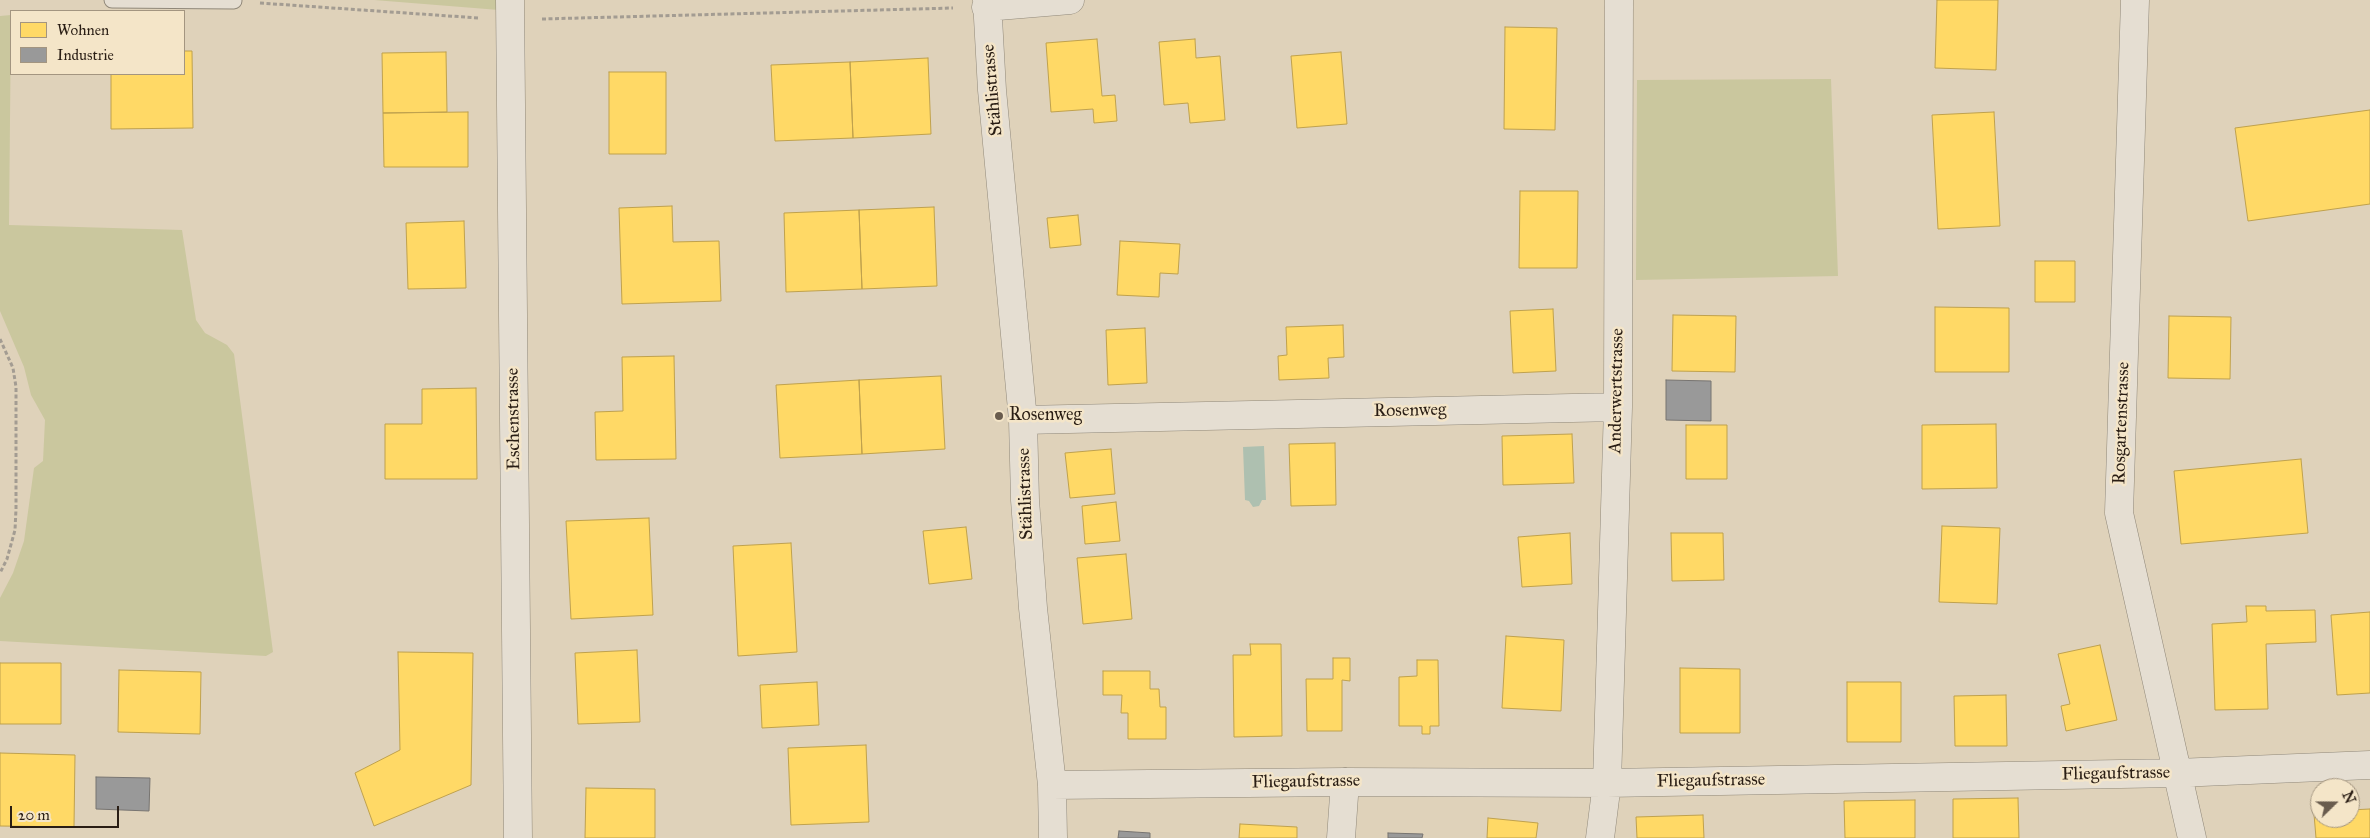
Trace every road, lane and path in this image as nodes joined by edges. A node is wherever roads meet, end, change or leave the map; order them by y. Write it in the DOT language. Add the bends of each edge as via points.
graph roads {
  1 [pos="112,0"];
  2 [pos="1070,0"];
  3 [pos="1619,0"];
  4 [pos="2135,0"];
  5 [pos="234,1"];
  6 [pos="986,4"];
  7 [pos="510,10"];
  8 [pos="0,339"];
  9 [pos="1618,407"];
  10 [pos="1023,420"];
  11 [pos="0,573"];
  12 [pos="2370,765"];
  13 [pos="2177,772"];
  14 [pos="1345,782"];
  15 [pos="1606,783"];
  16 [pos="1052,785"];
  17 [pos="518,838"];
  18 [pos="1053,838"];
  19 [pos="1341,838"];
  20 [pos="1600,838"];
  21 [pos="2192,838"];
  1 -- 5 [label="lane"];
  2 -- 6 [label="street"];
  3 -- 9 [label="street, Anderwertstrasse"];
  4 -- 13 [label="street, Rosgartenstrasse" via="2119,513"];
  5 -- 7 [label="path"];
  6 -- 7 [label="path"];
  6 -- 10 [label="street, Stählistrasse"];
  7 -- 17 [label="street, Eschenstrasse"];
  8 -- 11 [label="path" via="13,368 16,387 16,509 15,530"];
  9 -- 10 [label="street, Rosenweg"];
  9 -- 15 [label="street, Anderwertstrasse"];
  10 -- 16 [label="street, Stählistrasse" via="1033,608"];
  12 -- 13 [label="street, Fliegaufstrasse"];
  13 -- 15 [label="street, Fliegaufstrasse"];
  13 -- 21 [label="street, Rosgartenstrasse"];
  14 -- 15 [label="street, Fliegaufstrasse"];
  14 -- 16 [label="street, Fliegaufstrasse"];
  14 -- 19 [label="street"];
  15 -- 20 [label="street, Anderwertstrasse"];
  16 -- 18 [label="street, Stählistrasse"];
}
